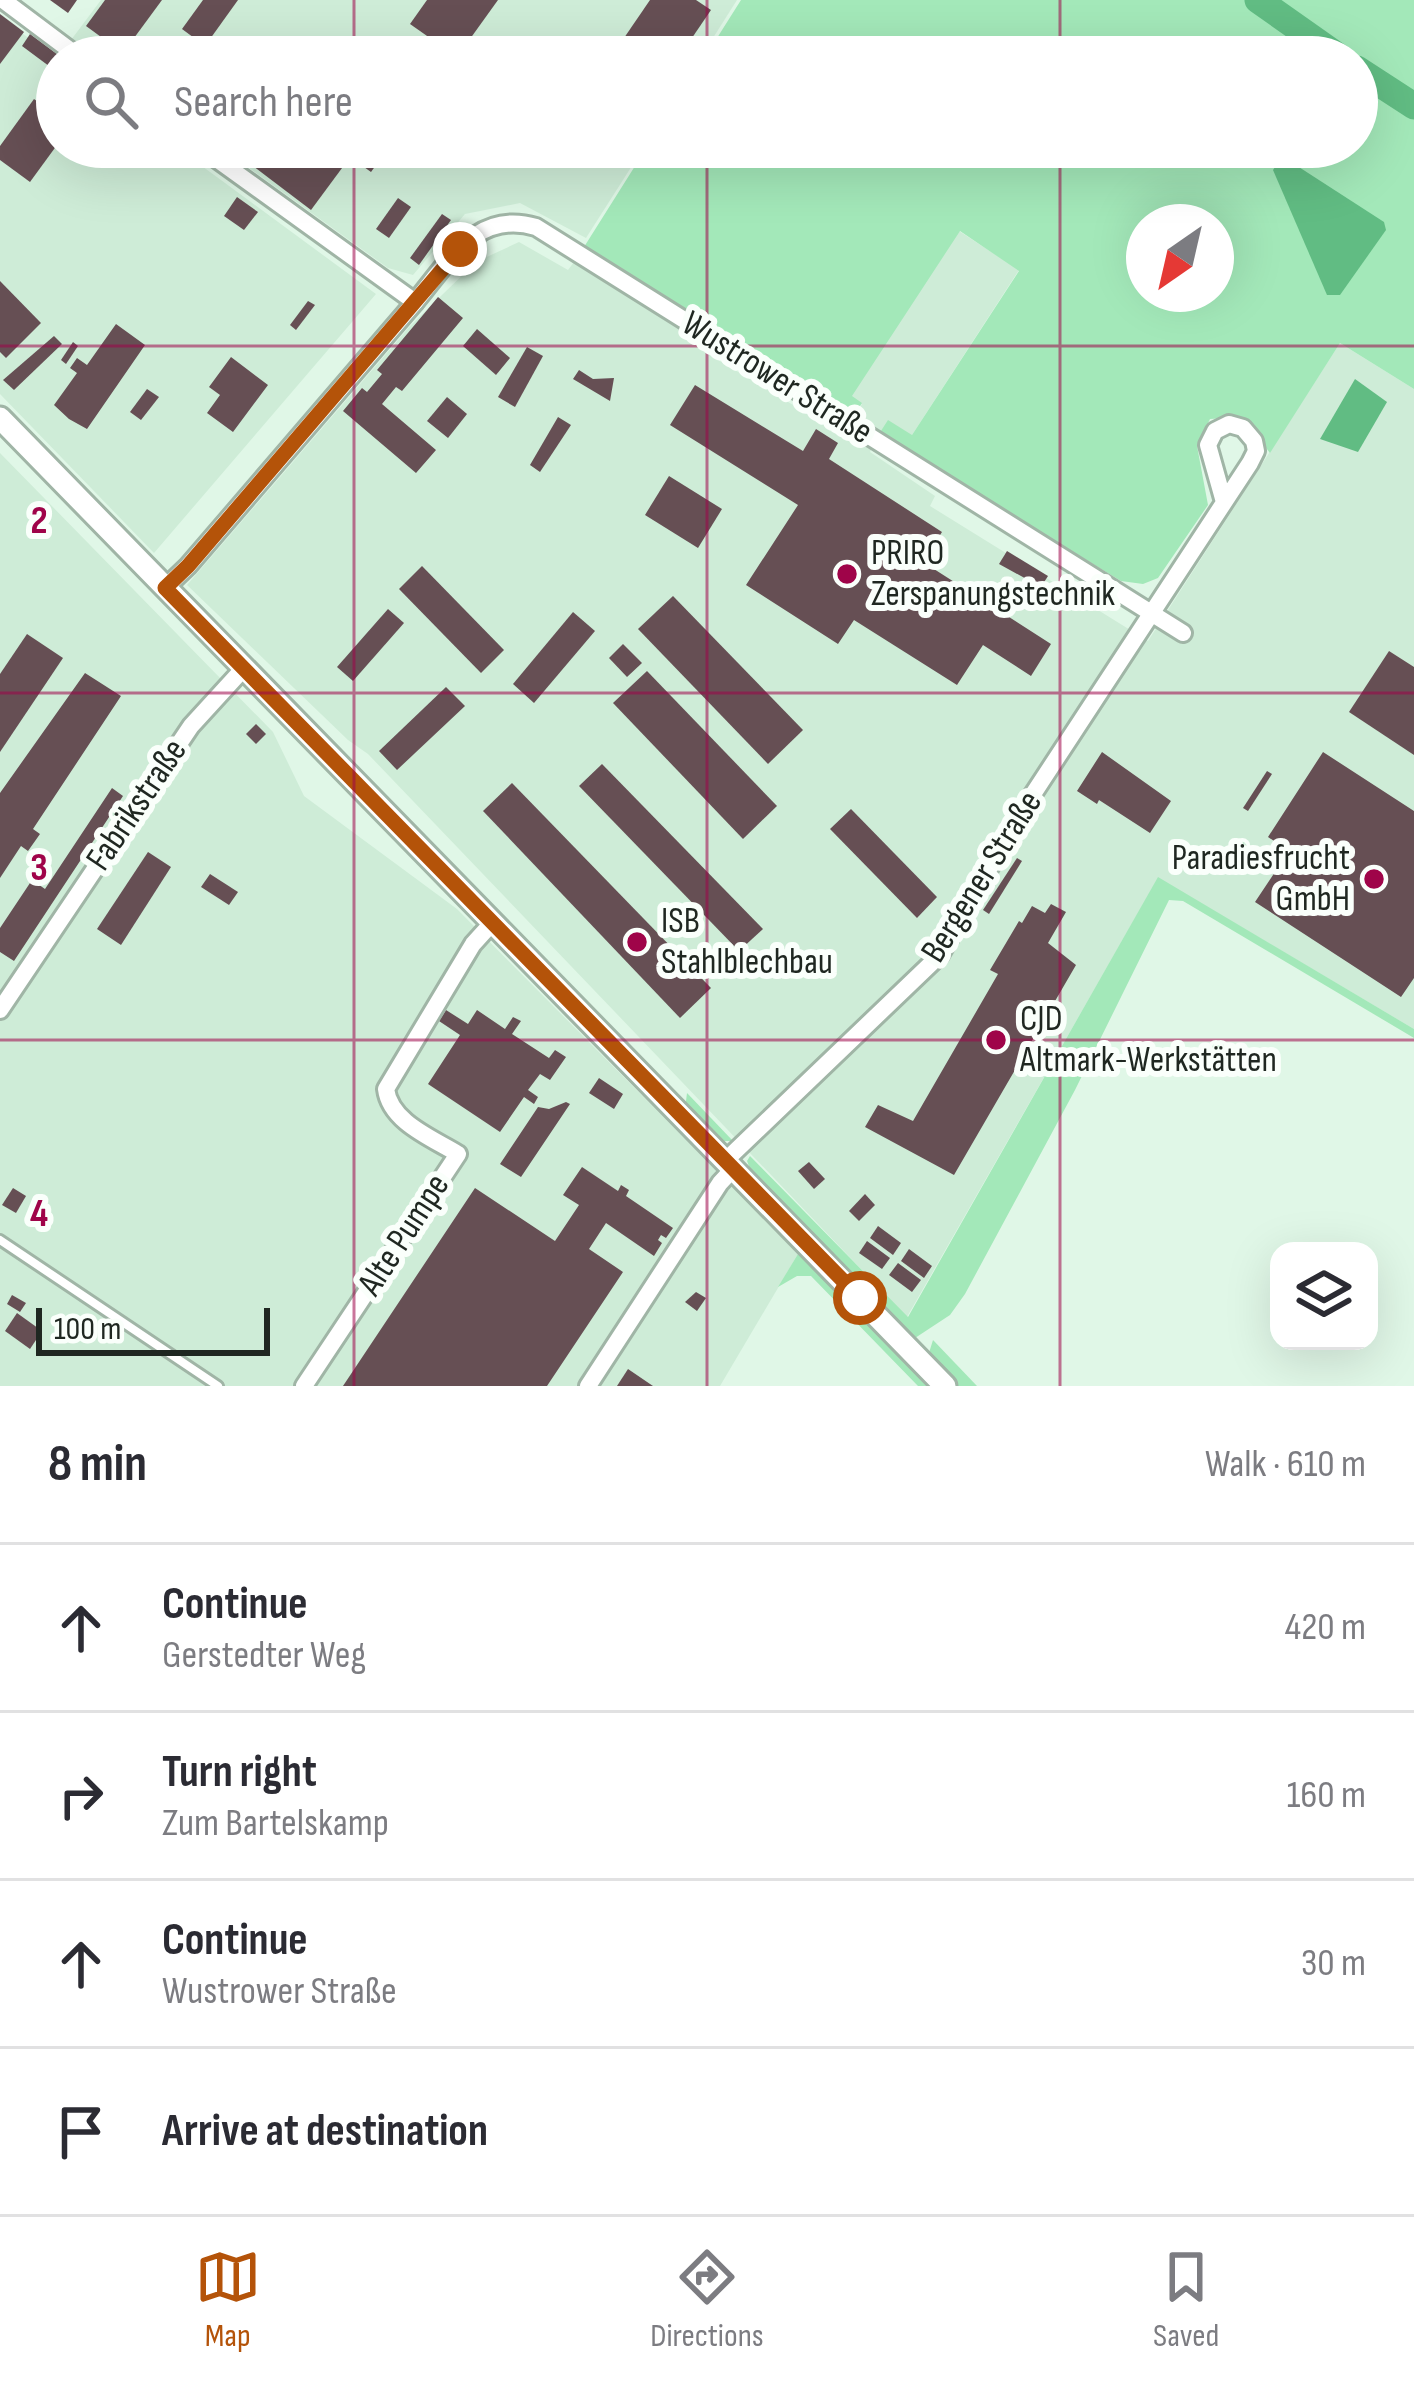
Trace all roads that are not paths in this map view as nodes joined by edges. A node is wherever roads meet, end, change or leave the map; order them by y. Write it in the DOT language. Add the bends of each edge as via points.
graph roads {
  1 [pos="3,0"];
  2 [pos="51,36"];
  3 [pos="229,168"];
  4 [pos="415,302"];
  5 [pos="0,418"];
  6 [pos="1224,502"];
  7 [pos="165,588"];
  8 [pos="1150,613"];
  9 [pos="1183,633"];
  10 [pos="244,668"];
  11 [pos="493,922"];
  12 [pos="0,1010"];
  13 [pos="729,1165"];
  14 [pos="0,1240"];
  15 [pos="218,1386"];
  16 [pos="304,1386"];
  17 [pos="588,1386"];
  18 [pos="945,1386"];
  1 -- 2 [label="street"];
  3 -- 4 [label="street"];
  4 -- 7 [label="street, Wustrower Straße"];
  4 -- 8 [label="street, Wustrower Straße" via="486,226 536,226"];
  5 -- 7 [label="street"];
  6 -- 8 [label="street, Bergener Straße"];
  7 -- 10 [label="street"];
  8 -- 9 [label="street, Wustrower Straße"];
  8 -- 13 [label="street, Bergener Straße" via="940,955"];
  10 -- 11 [label="street"];
  10 -- 12 [label="street, Fabrikstraße" via="191,726"];
  11 -- 13 [label="street"];
  11 -- 16 [label="street, Alte Pumpe" via="386,1089 395,1114 458,1154"];
  13 -- 17 [label="street"];
  13 -- 18 [label="street"];
  14 -- 15 [label="lane"];
}
